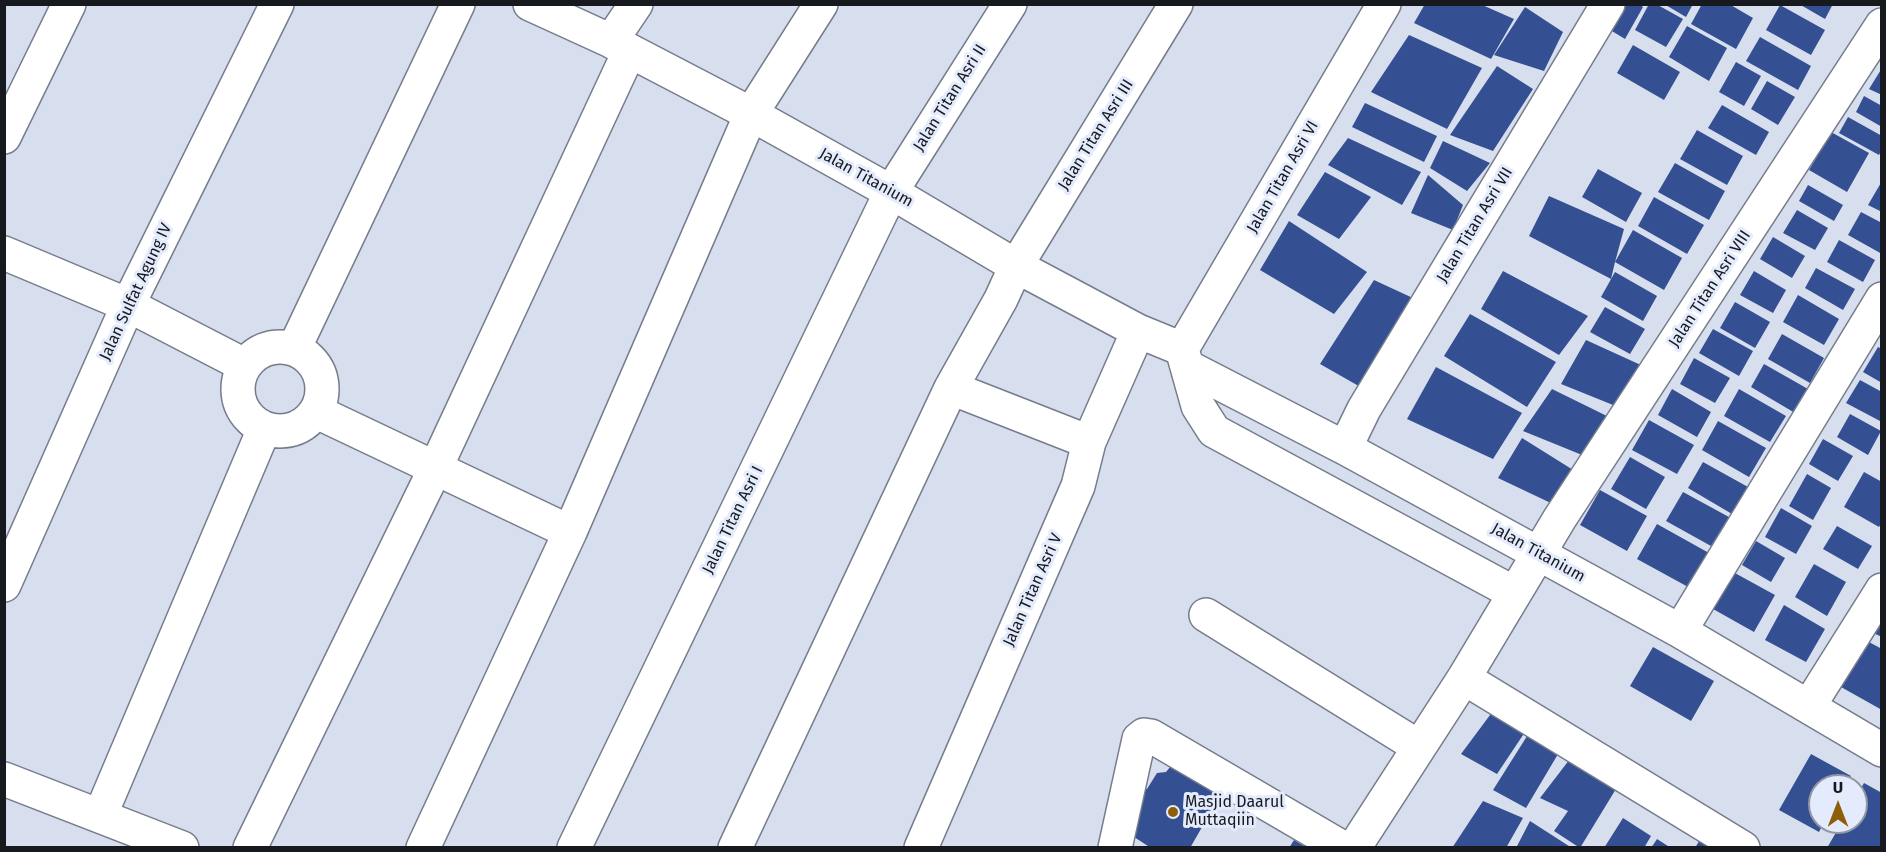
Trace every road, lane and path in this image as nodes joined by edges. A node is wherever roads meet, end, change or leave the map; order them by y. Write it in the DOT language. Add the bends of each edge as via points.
graph roads {
  1 [pos="69,4"];
  2 [pos="277,4"];
  3 [pos="458,4"];
  4 [pos="530,4"];
  5 [pos="636,4"];
  6 [pos="821,4"];
  7 [pos="1010,4"];
  8 [pos="1176,4"];
  9 [pos="1384,4"];
  10 [pos="1608,4"];
  11 [pos="1881,25"];
  12 [pos="620,46"];
  13 [pos="751,114"];
  14 [pos="4,137"];
  15 [pos="891,192"];
  16 [pos="4,254"];
  17 [pos="1016,266"];
  18 [pos="1881,299"];
  19 [pos="128,305"];
  20 [pos="1138,331"];
  21 [pos="294,349"];
  22 [pos="1185,358"];
  23 [pos="244,365"];
  24 [pos="951,388"];
  25 [pos="317,412"];
  26 [pos="264,429"];
  27 [pos="1089,442"];
  28 [pos="1345,448"];
  29 [pos="435,469"];
  30 [pos="570,532"];
  31 [pos="1539,554"];
  32 [pos="4,585"];
  33 [pos="1881,590"];
  34 [pos="1514,593"];
  35 [pos="1206,615"];
  36 [pos="1680,631"];
  37 [pos="1464,678"];
  38 [pos="1809,706"];
  39 [pos="1419,747"];
  40 [pos="1881,750"];
  41 [pos="4,779"];
  42 [pos="100,816"];
  43 [pos="182,848"];
  44 [pos="250,848"];
  45 [pos="423,848"];
  46 [pos="574,848"];
  47 [pos="735,848"];
  48 [pos="921,848"];
  49 [pos="1115,848"];
  50 [pos="1343,848"];
  51 [pos="1354,848"];
  52 [pos="1743,848"];
  1 -- 14 [label="street"];
  2 -- 19 [label="street, Jalan Sulfat Agung IV"];
  3 -- 21 [label="street"];
  4 -- 12 [label="street, Jalan Titanium"];
  5 -- 12 [label="street"];
  6 -- 13 [label="street"];
  7 -- 15 [label="street, Jalan Titan Asri II"];
  8 -- 17 [label="street, Jalan Titan Asri III"];
  9 -- 22 [label="street, Jalan Titan Asri VI"];
  10 -- 28 [label="street, Jalan Titan Asri VII" via="1364,409"];
  11 -- 31 [label="street, Jalan Titan Asri VIII"];
  12 -- 13 [label="street, Jalan Titanium"];
  12 -- 29 [label="street"];
  13 -- 15 [label="street, Jalan Titanium"];
  13 -- 30 [label="street"];
  15 -- 17 [label="street, Jalan Titanium"];
  15 -- 46 [label="street, Jalan Titan Asri I"];
  16 -- 19 [label="street"];
  17 -- 20 [label="street, Jalan Titanium"];
  17 -- 24 [label="street, Jalan Titan Asri III"];
  18 -- 36 [label="street"];
  19 -- 23 [label="street"];
  19 -- 32 [label="street, Jalan Sulfat Agung IV"];
  20 -- 22 [label="street, Jalan Titanium"];
  20 -- 27 [label="street, Jalan Titan Asri V"];
  21 -- 23 [label="street" via="271,347 255,354"];
  21 -- 25 [label="street" via="316,364 322,379 323,396"];
  22 -- 28 [label="street, Jalan Titanium"];
  22 -- 34 [label="street" via="1198,406 1214,431"];
  23 -- 26 [label="street" via="237,395 251,421"];
  24 -- 27 [label="street"];
  24 -- 47 [label="street, Jalan Titan Asri III"];
  25 -- 26 [label="street" via="302,426 284,431"];
  25 -- 29 [label="street"];
  26 -- 42 [label="street"];
  27 -- 48 [label="street, Jalan Titan Asri V" via="1078,486"];
  28 -- 31 [label="street, Jalan Titanium"];
  29 -- 30 [label="street"];
  29 -- 44 [label="street"];
  30 -- 45 [label="street"];
  31 -- 34 [label="street, Jalan Titan Asri VIII"];
  31 -- 36 [label="street, Jalan Titanium"];
  33 -- 38 [label="street"];
  34 -- 37 [label="street, Jalan Titan Asri VIII"];
  35 -- 39 [label="street"];
  36 -- 38 [label="street, Jalan Titanium"];
  37 -- 39 [label="street, Jalan Titan Asri VIII"];
  37 -- 52 [label="street"];
  38 -- 40 [label="street, Jalan Titanium"];
  39 -- 51 [label="street, Jalan Titan Asri VIII"];
  41 -- 42 [label="street"];
  42 -- 43 [label="street"];
  49 -- 50 [label="street" via="1139,739 1144,735"];
}
